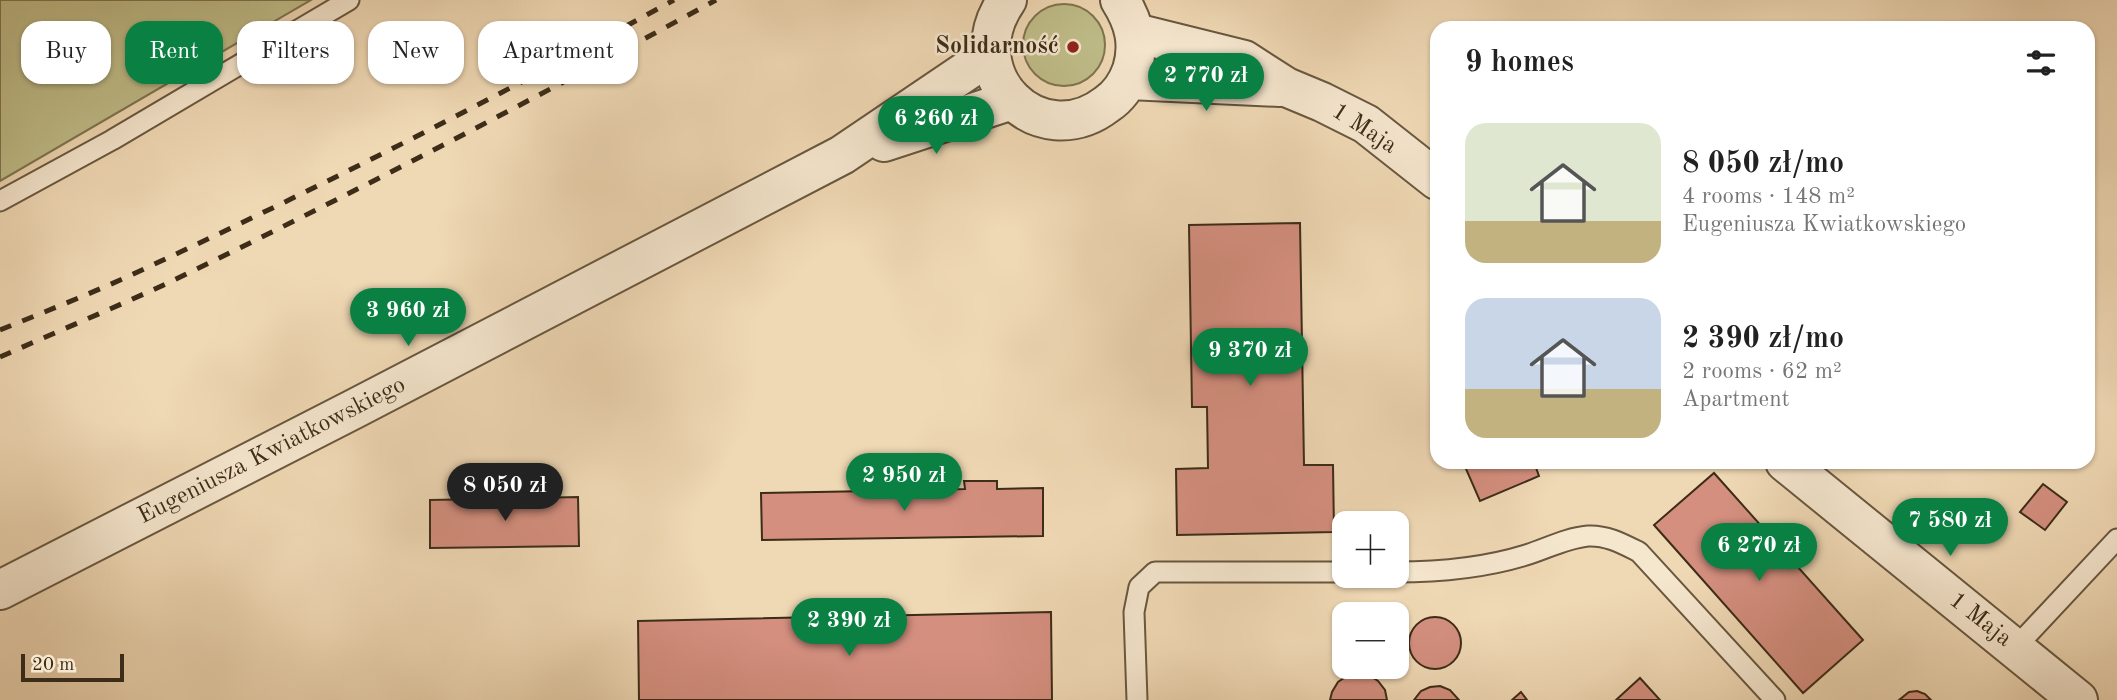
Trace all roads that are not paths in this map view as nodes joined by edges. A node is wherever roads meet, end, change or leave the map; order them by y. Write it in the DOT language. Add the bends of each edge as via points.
graph roads {
  1 [pos="349,0"];
  2 [pos="998,4"];
  3 [pos="1128,16"];
  4 [pos="990,55"];
  5 [pos="1129,80"];
  6 [pos="1286,87"];
  7 [pos="1012,100"];
  8 [pos="842,155"];
  9 [pos="1430,174"];
  10 [pos="0,201"];
  11 [pos="1794,469"];
  12 [pos="2117,539"];
  13 [pos="1332,572"];
  14 [pos="1409,572"];
  15 [pos="0,590"];
  16 [pos="2015,648"];
  17 [pos="1137,700"];
  18 [pos="1775,700"];
  19 [pos="2078,700"];
  1 -- 10 [label="lane"];
  2 -- 4 [label="street"];
  3 -- 5 [label="street" via="1136,57"];
  3 -- 6 [label="street, 1 Maja" via="1244,60"];
  4 -- 7 [label="street" via="997,79"];
  4 -- 8 [label="street, Eugeniusza Kwiatkowskiego"];
  5 -- 6 [label="street, 1 Maja"];
  5 -- 7 [label="street" via="1097,112 1076,120 1053,120"];
  6 -- 9 [label="street, 1 Maja" via="1366,124"];
  7 -- 8 [label="street, Eugeniusza Kwiatkowskiego"];
  8 -- 15 [label="street, Eugeniusza Kwiatkowskiego"];
  11 -- 16 [label="street, 1 Maja"];
  12 -- 16 [label="lane"];
  13 -- 17 [label="lane" via="1155,572 1139,587 1133,611"];
  14 -- 18 [label="lane" via="1477,567 1589,536 1613,539 1639,552"];
  16 -- 19 [label="street, 1 Maja"];
}
